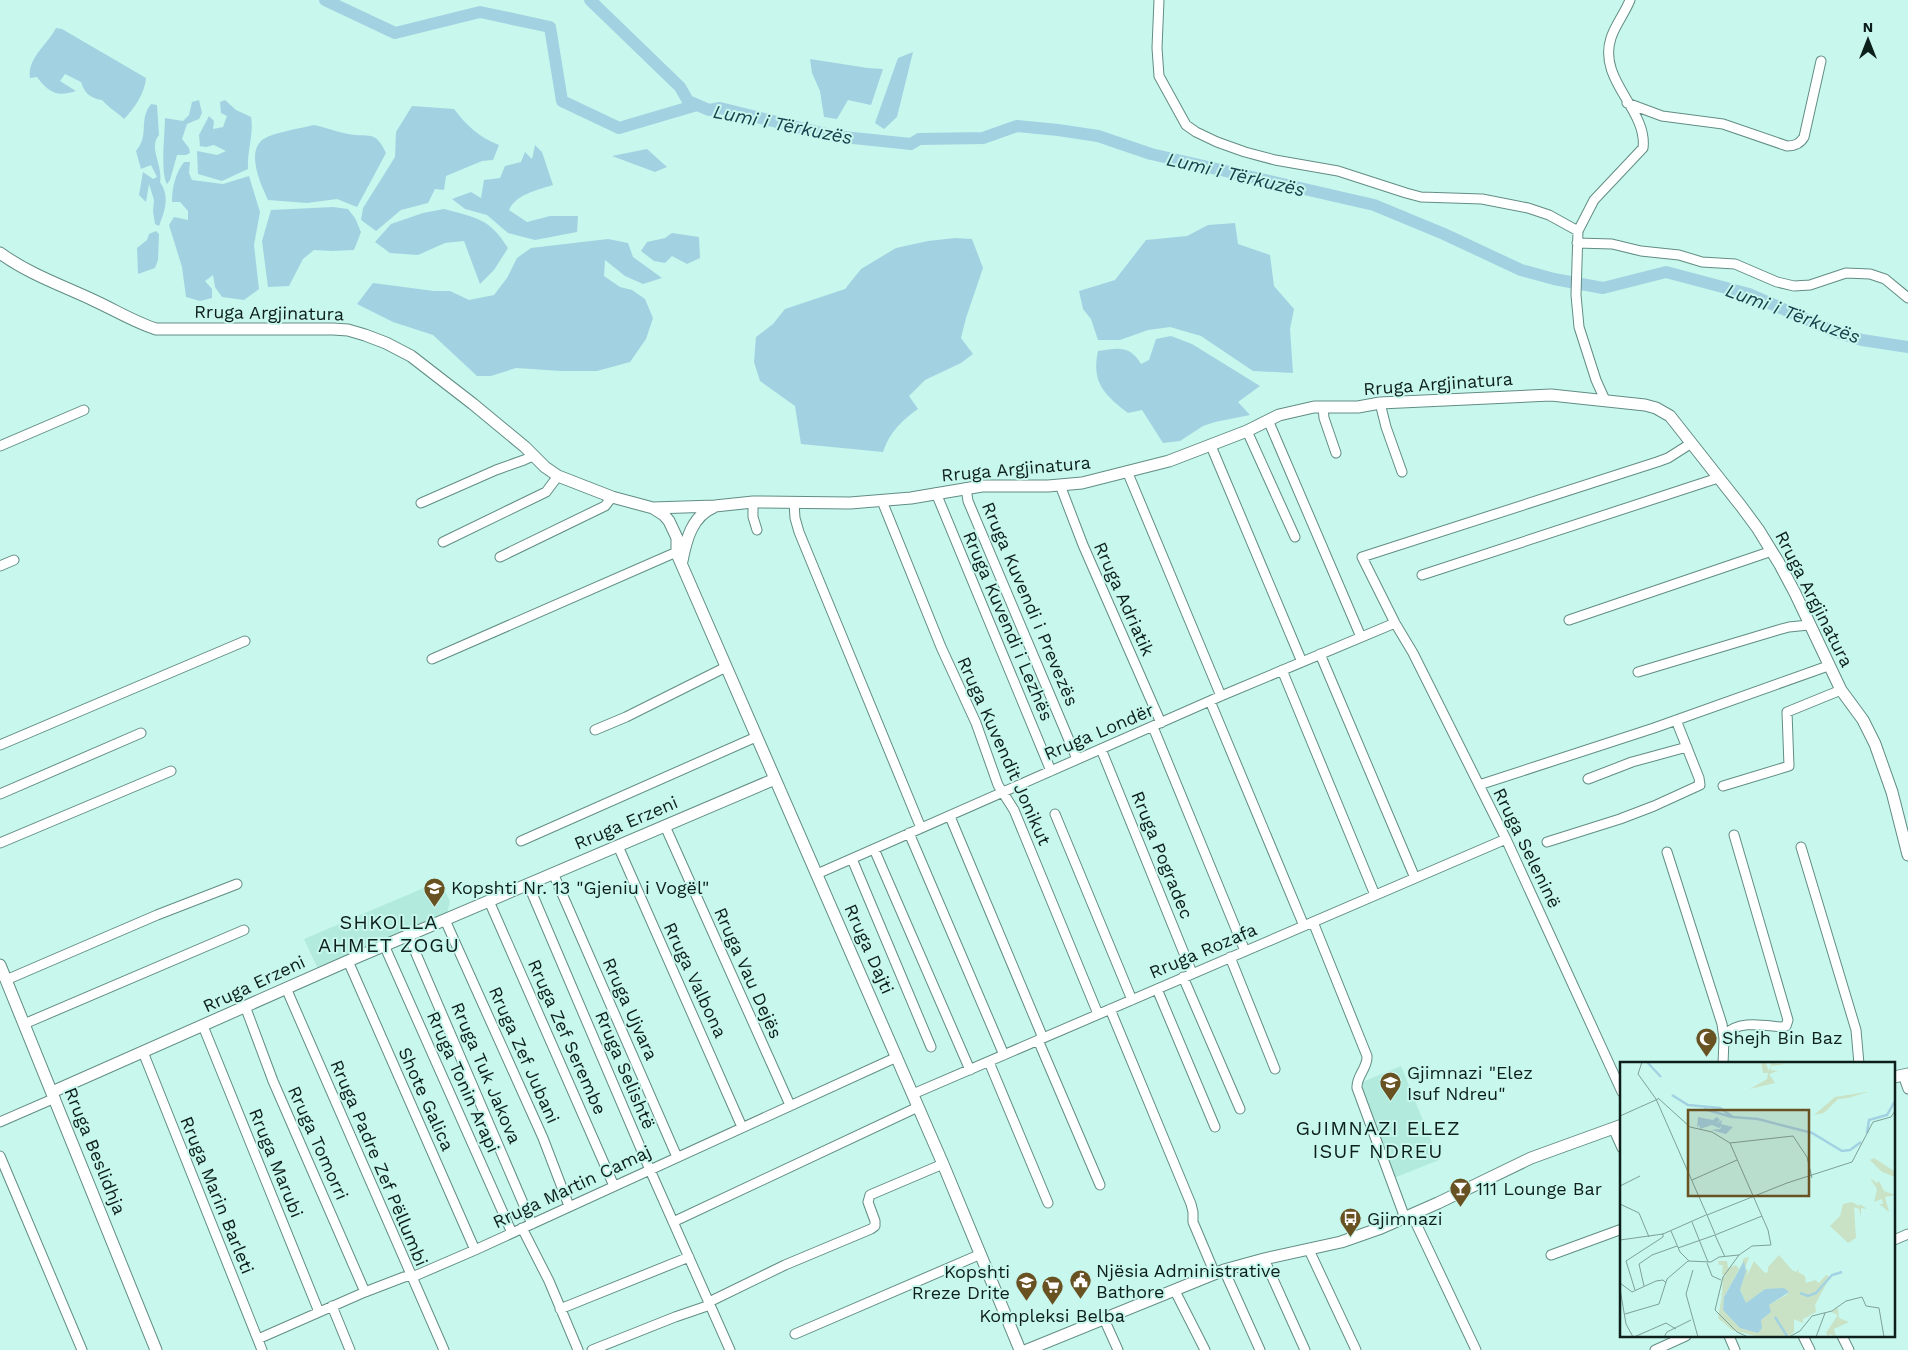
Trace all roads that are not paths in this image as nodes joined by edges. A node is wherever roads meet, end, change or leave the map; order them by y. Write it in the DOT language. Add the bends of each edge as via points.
graph roads {
  1 [pos="1159,0"];
  2 [pos="1630,0"];
  3 [pos="1821,61"];
  4 [pos="1627,103"];
  5 [pos="1578,231"];
  6 [pos="1577,243"];
  7 [pos="0,252"];
  8 [pos="1908,298"];
  9 [pos="1605,400"];
  10 [pos="1380,403"];
  11 [pos="1323,407"];
  12 [pos="84,410"];
  13 [pos="1268,420"];
  14 [pos="1247,431"];
  15 [pos="1690,444"];
  16 [pos="0,446"];
  17 [pos="1210,446"];
  18 [pos="1336,453"];
  19 [pos="532,456"];
  20 [pos="1127,472"];
  21 [pos="1402,472"];
  22 [pos="558,476"];
  23 [pos="1718,478"];
  24 [pos="1060,485"];
  25 [pos="966,488"];
  26 [pos="936,493"];
  27 [pos="612,497"];
  28 [pos="882,500"];
  29 [pos="754,502"];
  30 [pos="794,502"];
  31 [pos="421,503"];
  32 [pos="715,506"];
  33 [pos="682,507"];
  34 [pos="653,508"];
  35 [pos="671,525"];
  36 [pos="694,525"];
  37 [pos="757,530"];
  38 [pos="1295,537"];
  39 [pos="443,542"];
  40 [pos="1772,551"];
  41 [pos="500,556"];
  42 [pos="679,559"];
  43 [pos="14,560"];
  44 [pos="0,566"];
  45 [pos="1422,574"];
  46 [pos="1569,620"];
  47 [pos="1394,623"];
  48 [pos="1809,625"];
  49 [pos="1361,637"];
  50 [pos="245,641"];
  51 [pos="1320,654"];
  52 [pos="432,659"];
  53 [pos="1302,662"];
  54 [pos="1828,666"];
  55 [pos="726,668"];
  56 [pos="1282,670"];
  57 [pos="1638,672"];
  58 [pos="1841,690"];
  59 [pos="1220,696"];
  60 [pos="1210,701"];
  61 [pos="1676,720"];
  62 [pos="1157,725"];
  63 [pos="595,730"];
  64 [pos="141,734"];
  65 [pos="756,737"];
  66 [pos="0,745"];
  67 [pos="1687,748"];
  68 [pos="1101,749"];
  69 [pos="1078,759"];
  70 [pos="1051,770"];
  71 [pos="171,771"];
  72 [pos="1588,778"];
  73 [pos="774,779"];
  74 [pos="1479,785"];
  75 [pos="1723,786"];
  76 [pos="1002,792"];
  77 [pos="0,794"];
  78 [pos="1055,814"];
  79 [pos="951,819"];
  80 [pos="665,826"];
  81 [pos="921,828"];
  82 [pos="909,833"];
  83 [pos="1734,835"];
  84 [pos="1506,840"];
  85 [pos="522,841"];
  86 [pos="1547,842"];
  87 [pos="0,843"];
  88 [pos="618,846"];
  89 [pos="1801,847"];
  90 [pos="874,849"];
  91 [pos="1667,852"];
  92 [pos="1908,854"];
  93 [pos="852,858"];
  94 [pos="552,874"];
  95 [pos="817,874"];
  96 [pos="1414,878"];
  97 [pos="237,884"];
  98 [pos="528,884"];
  99 [pos="1375,895"];
  100 [pos="489,901"];
  101 [pos="445,920"];
  102 [pos="1308,924"];
  103 [pos="244,930"];
  104 [pos="408,935"];
  105 [pos="384,945"];
  106 [pos="1245,951"];
  107 [pos="1230,957"];
  108 [pos="348,960"];
  109 [pos="0,965"];
  110 [pos="1192,973"];
  111 [pos="1183,977"];
  112 [pos="6,980"];
  113 [pos="286,988"];
  114 [pos="1157,989"];
  115 [pos="1132,1000"];
  116 [pos="245,1006"];
  117 [pos="1110,1009"];
  118 [pos="1098,1014"];
  119 [pos="24,1024"];
  120 [pos="203,1026"];
  121 [pos="1724,1035"];
  122 [pos="1040,1039"];
  123 [pos="930,1047"];
  124 [pos="143,1052"];
  125 [pos="1004,1055"];
  126 [pos="896,1057"];
  127 [pos="989,1062"];
  128 [pos="1723,1062"];
  129 [pos="1859,1062"];
  130 [pos="1275,1069"];
  131 [pos="970,1070"];
  132 [pos="1902,1076"];
  133 [pos="1620,1088"];
  134 [pos="1908,1090"];
  135 [pos="913,1094"];
  136 [pos="53,1095"];
  137 [pos="790,1105"];
  138 [pos="918,1107"];
  139 [pos="1240,1109"];
  140 [pos="0,1122"];
  141 [pos="1617,1126"];
  142 [pos="1215,1127"];
  143 [pos="742,1128"];
  144 [pos="1620,1139"];
  145 [pos="0,1156"];
  146 [pos="677,1157"];
  147 [pos="943,1164"];
  148 [pos="650,1170"];
  149 [pos="1100,1185"];
  150 [pos="614,1186"];
  151 [pos="1048,1204"];
  152 [pos="569,1206"];
  153 [pos="1408,1216"];
  154 [pos="673,1222"];
  155 [pos="532,1224"];
  156 [pos="522,1228"];
  157 [pos="1620,1230"];
  158 [pos="512,1233"];
  159 [pos="1908,1235"];
  160 [pos="1896,1239"];
  161 [pos="475,1250"];
  162 [pos="1309,1250"];
  163 [pos="982,1254"];
  164 [pos="1551,1255"];
  165 [pos="689,1257"];
  166 [pos="1264,1258"];
  167 [pos="1219,1272"];
  168 [pos="410,1276"];
  169 [pos="1174,1291"];
  170 [pos="365,1292"];
  171 [pos="710,1304"];
  172 [pos="332,1306"];
  173 [pos="560,1309"];
  174 [pos="320,1312"];
  175 [pos="1104,1319"];
  176 [pos="795,1334"];
  177 [pos="1730,1338"];
  178 [pos="1804,1338"];
  179 [pos="1843,1338"];
  180 [pos="258,1339"];
  181 [pos="1675,1346"];
  182 [pos="82,1350"];
  183 [pos="156,1350"];
  184 [pos="262,1350"];
  185 [pos="350,1350"];
  186 [pos="444,1350"];
  187 [pos="578,1350"];
  188 [pos="592,1350"];
  189 [pos="730,1350"];
  190 [pos="1020,1350"];
  191 [pos="1028,1350"];
  192 [pos="1118,1350"];
  193 [pos="1205,1350"];
  194 [pos="1260,1350"];
  195 [pos="1305,1350"];
  196 [pos="1356,1350"];
  197 [pos="1476,1350"];
  198 [pos="1655,1350"];
  199 [pos="1735,1350"];
  200 [pos="1810,1350"];
  201 [pos="1849,1350"];
  1 -- 5 [label="street" via="1159,76 1186,125 1196,132 1245,152 1338,171 1406,193 1482,199 1528,208"];
  2 -- 4 [label="street" via="1611,38 1609,51 1609,63"];
  3 -- 4 [label="street" via="1804,137 1794,146 1723,124 1662,116"];
  4 -- 5 [label="street" via="1643,134 1643,148 1594,200"];
  5 -- 6 [label="street"];
  6 -- 8 [label="street" via="1606,243 1702,262 1735,264 1794,286 1810,285 1846,272 1862,272 1885,279"];
  6 -- 9 [label="street" via="1579,327"];
  7 -- 19 [label="street, Rruga Argjinatura" via="33,274 156,328 333,329 348,330 386,343 411,356 480,409"];
  9 -- 10 [label="street, Rruga Argjinatura" via="1534,395"];
  9 -- 15 [label="street, Rruga Argjinatura" via="1645,405 1664,412 1676,422"];
  10 -- 11 [label="street, Rruga Argjinatura"];
  10 -- 21 [label="street"];
  11 -- 13 [label="street, Rruga Argjinatura" via="1299,410"];
  11 -- 18 [label="street"];
  12 -- 16 [label="street"];
  13 -- 14 [label="street, Rruga Argjinatura"];
  13 -- 49 [label="street"];
  14 -- 17 [label="street, Rruga Argjinatura"];
  14 -- 38 [label="street"];
  15 -- 23 [label="street, Rruga Argjinatura"];
  15 -- 47 [label="street, Rruga Seleninë" via="1657,462 1362,556"];
  17 -- 20 [label="street, Rruga Argjinatura"];
  17 -- 53 [label="street"];
  19 -- 22 [label="street, Rruga Argjinatura"];
  19 -- 31 [label="street"];
  20 -- 24 [label="street, Rruga Argjinatura"];
  20 -- 59 [label="street"];
  22 -- 27 [label="street, Rruga Argjinatura"];
  22 -- 39 [label="street" via="546,492"];
  23 -- 40 [label="street, Rruga Argjinatura"];
  23 -- 45 [label="street"];
  24 -- 25 [label="street, Rruga Argjinatura"];
  24 -- 62 [label="street, Rruga Adriatik"];
  25 -- 26 [label="street, Rruga Argjinatura"];
  25 -- 69 [label="street, Rruga Kuvendi i Prevezës" via="968,501"];
  26 -- 28 [label="street, Rruga Argjinatura"];
  26 -- 70 [label="street, Rruga Kuvendi i Lezhës"];
  27 -- 34 [label="street, Rruga Argjinatura"];
  27 -- 41 [label="street" via="605,506"];
  28 -- 30 [label="street, Rruga Argjinatura"];
  28 -- 76 [label="street, Rruga Kuvendit Jonikut" via="941,647 976,722"];
  29 -- 30 [label="street, Rruga Argjinatura"];
  29 -- 32 [label="street, Rruga Argjinatura"];
  29 -- 37 [label="street" via="753,517"];
  30 -- 81 [label="street" via="799,532"];
  32 -- 33 [label="street, Rruga Argjinatura"];
  32 -- 36 [label="street" via="706,510"];
  33 -- 34 [label="street, Rruga Argjinatura"];
  33 -- 35 [label="street" via="671,513"];
  33 -- 36 [label="street" via="693,513"];
  34 -- 35 [label="street"];
  35 -- 36 [label="street" via="680,533 688,532"];
  35 -- 42 [label="street, Rruga Dajti" via="677,538"];
  36 -- 42 [label="street"];
  40 -- 46 [label="street"];
  40 -- 48 [label="street, Rruga Argjinatura"];
  42 -- 52 [label="street" via="672,554"];
  42 -- 55 [label="street, Rruga Dajti"];
  43 -- 44 [label="street"];
  47 -- 49 [label="street, Rruga Londër"];
  47 -- 74 [label="street, Rruga Seleninë" via="1413,653"];
  48 -- 54 [label="street, Rruga Argjinatura"];
  48 -- 57 [label="street" via="1784,628"];
  49 -- 51 [label="street, Rruga Londër"];
  50 -- 66 [label="street"];
  51 -- 53 [label="street, Rruga Londër"];
  51 -- 96 [label="street"];
  53 -- 56 [label="street, Rruga Londër"];
  54 -- 58 [label="street, Rruga Argjinatura"];
  54 -- 61 [label="street"];
  55 -- 63 [label="street"];
  55 -- 65 [label="street, Rruga Dajti"];
  56 -- 59 [label="street, Rruga Londër"];
  56 -- 99 [label="street"];
  58 -- 75 [label="street" via="1787,712 1789,766"];
  58 -- 92 [label="street, Rruga Argjinatura" via="1863,720 1875,744"];
  59 -- 60 [label="street, Rruga Londër"];
  60 -- 62 [label="street, Rruga Londër"];
  60 -- 102 [label="street"];
  61 -- 67 [label="street"];
  61 -- 74 [label="street"];
  62 -- 68 [label="street, Rruga Londër"];
  62 -- 106 [label="street, Rruga Adriatik"];
  64 -- 77 [label="street"];
  65 -- 73 [label="street, Rruga Dajti"];
  65 -- 85 [label="street"];
  67 -- 72 [label="street" via="1632,762"];
  67 -- 86 [label="street" via="1699,778 1700,785 1696,788 1620,819"];
  68 -- 69 [label="street, Rruga Londër"];
  68 -- 110 [label="street, Rruga Pogradec"];
  69 -- 70 [label="street, Rruga Londër"];
  70 -- 76 [label="street, Rruga Londër"];
  71 -- 87 [label="street"];
  73 -- 80 [label="street, Rruga Erzeni"];
  73 -- 95 [label="street, Rruga Dajti"];
  74 -- 84 [label="street, Rruga Seleninë"];
  76 -- 81 [label="street, Rruga Londër"];
  76 -- 118 [label="street, Rruga Kuvendit Jonikut" via="1014,810"];
  78 -- 115 [label="street"];
  79 -- 122 [label="street"];
  80 -- 88 [label="street, Rruga Erzeni"];
  80 -- 137 [label="street, Rruga Vau Dejës"];
  81 -- 82 [label="street, Rruga Londër"];
  82 -- 90 [label="street, Rruga Londër"];
  82 -- 125 [label="street"];
  83 -- 121 [label="street" via="1788,1020 1786,1026 1753,1024 1735,1027"];
  84 -- 96 [label="street, Rruga Rozafa"];
  84 -- 133 [label="street, Rruga Seleninë"];
  88 -- 94 [label="street, Rruga Erzeni"];
  88 -- 143 [label="street, Rruga Valbona"];
  89 -- 129 [label="street" via="1856,1030"];
  90 -- 93 [label="street, Rruga Londër"];
  90 -- 131 [label="street"];
  91 -- 121 [label="street"];
  93 -- 95 [label="street, Rruga Londër"];
  93 -- 123 [label="street"];
  94 -- 98 [label="street, Rruga Erzeni"];
  94 -- 146 [label="street, Rruga Ujvara"];
  95 -- 126 [label="street, Rruga Dajti"];
  96 -- 99 [label="street, Rruga Rozafa"];
  97 -- 112 [label="street"];
  98 -- 100 [label="street, Rruga Erzeni"];
  98 -- 148 [label="street, Rruga Selishtë"];
  99 -- 102 [label="street, Rruga Rozafa"];
  100 -- 101 [label="street, Rruga Erzeni"];
  100 -- 150 [label="street, Rruga Zef Serembe"];
  101 -- 104 [label="street, Rruga Erzeni"];
  101 -- 152 [label="street, Rruga Zef Jubani" via="543,1138"];
  102 -- 106 [label="street, Rruga Rozafa"];
  102 -- 153 [label="street" via="1367,1056 1357,1088"];
  103 -- 119 [label="street"];
  104 -- 105 [label="street, Rruga Erzeni"];
  104 -- 155 [label="street, Rruga Tuk Jakova"];
  105 -- 108 [label="street, Rruga Erzeni"];
  105 -- 158 [label="street, Rruga Tonin Arapi"];
  106 -- 107 [label="street, Rruga Rozafa"];
  107 -- 110 [label="street, Rruga Rozafa"];
  107 -- 130 [label="street"];
  108 -- 113 [label="street, Rruga Erzeni"];
  108 -- 161 [label="street, Shote Galica"];
  109 -- 112 [label="street, Rruga Beslidhja"];
  110 -- 111 [label="street, Rruga Rozafa"];
  111 -- 114 [label="street, Rruga Rozafa"];
  111 -- 139 [label="street"];
  112 -- 119 [label="street, Rruga Beslidhja"];
  113 -- 116 [label="street, Rruga Erzeni"];
  113 -- 168 [label="street, Rruga Padre Zef Pëllumbi"];
  114 -- 115 [label="street, Rruga Rozafa"];
  114 -- 142 [label="street"];
  115 -- 117 [label="street, Rruga Rozafa"];
  116 -- 120 [label="street, Rruga Erzeni"];
  116 -- 170 [label="street, Rruga Tomorri" via="273,1081"];
  117 -- 118 [label="street, Rruga Rozafa"];
  117 -- 167 [label="street" via="1188,1195 1194,1212 1193,1222"];
  118 -- 122 [label="street, Rruga Rozafa"];
  119 -- 136 [label="street, Rruga Beslidhja"];
  120 -- 124 [label="street, Rruga Erzeni"];
  120 -- 174 [label="street, Rruga Marubi"];
  121 -- 128 [label="street"];
  122 -- 125 [label="street, Rruga Rozafa"];
  122 -- 149 [label="street"];
  124 -- 136 [label="street, Rruga Erzeni"];
  124 -- 180 [label="street, Rruga Marin Barleti"];
  125 -- 127 [label="street, Rruga Rozafa"];
  126 -- 135 [label="street, Rruga Dajti"];
  126 -- 137 [label="street, Rruga Martin Camaj"];
  127 -- 131 [label="street, Rruga Rozafa"];
  127 -- 151 [label="street"];
  131 -- 135 [label="street, Rruga Rozafa"];
  132 -- 134 [label="street"];
  135 -- 138 [label="street, Rruga Dajti"];
  136 -- 140 [label="street"];
  136 -- 183 [label="street, Rruga Beslidhja"];
  137 -- 143 [label="street, Rruga Martin Camaj"];
  138 -- 147 [label="street, Rruga Dajti"];
  138 -- 154 [label="street"];
  141 -- 144 [label="street"];
  141 -- 153 [label="street" via="1531,1158"];
  143 -- 146 [label="street, Rruga Martin Camaj"];
  145 -- 182 [label="street"];
  146 -- 148 [label="street, Rruga Martin Camaj"];
  147 -- 163 [label="street, Rruga Dajti"];
  147 -- 171 [label="street" via="870,1195 868,1202 876,1221 871,1229 785,1265"];
  148 -- 150 [label="street, Rruga Martin Camaj"];
  148 -- 154 [label="street, Rruga Selishtë"];
  150 -- 152 [label="street, Rruga Martin Camaj"];
  152 -- 155 [label="street, Rruga Martin Camaj"];
  153 -- 162 [label="street" via="1362,1235"];
  153 -- 197 [label="street"];
  154 -- 165 [label="street, Rruga Selishtë"];
  155 -- 156 [label="street, Rruga Martin Camaj"];
  156 -- 158 [label="street, Rruga Martin Camaj"];
  156 -- 173 [label="street"];
  157 -- 164 [label="street"];
  158 -- 161 [label="street, Rruga Martin Camaj"];
  159 -- 160 [label="street"];
  161 -- 168 [label="street, Rruga Martin Camaj"];
  162 -- 166 [label="street"];
  162 -- 196 [label="street"];
  163 -- 176 [label="street"];
  163 -- 190 [label="street, Rruga Dajti"];
  165 -- 171 [label="street, Rruga Selishtë"];
  165 -- 173 [label="street"];
  166 -- 167 [label="street"];
  166 -- 195 [label="street"];
  167 -- 169 [label="street"];
  167 -- 194 [label="street"];
  168 -- 170 [label="street, Rruga Martin Camaj"];
  168 -- 186 [label="street, Rruga Padre Zef Pëllumbi"];
  169 -- 175 [label="street"];
  169 -- 193 [label="street"];
  170 -- 172 [label="street, Rruga Martin Camaj"];
  171 -- 188 [label="street"];
  171 -- 189 [label="street, Rruga Selishtë"];
  172 -- 174 [label="street, Rruga Martin Camaj"];
  172 -- 185 [label="street"];
  173 -- 187 [label="street"];
  174 -- 180 [label="street, Rruga Martin Camaj"];
  175 -- 191 [label="street"];
  175 -- 192 [label="street"];
  177 -- 199 [label="street"];
  178 -- 200 [label="street"];
  179 -- 201 [label="street"];
  180 -- 184 [label="street, Rruga Marin Barleti"];
  181 -- 198 [label="street"];
}
